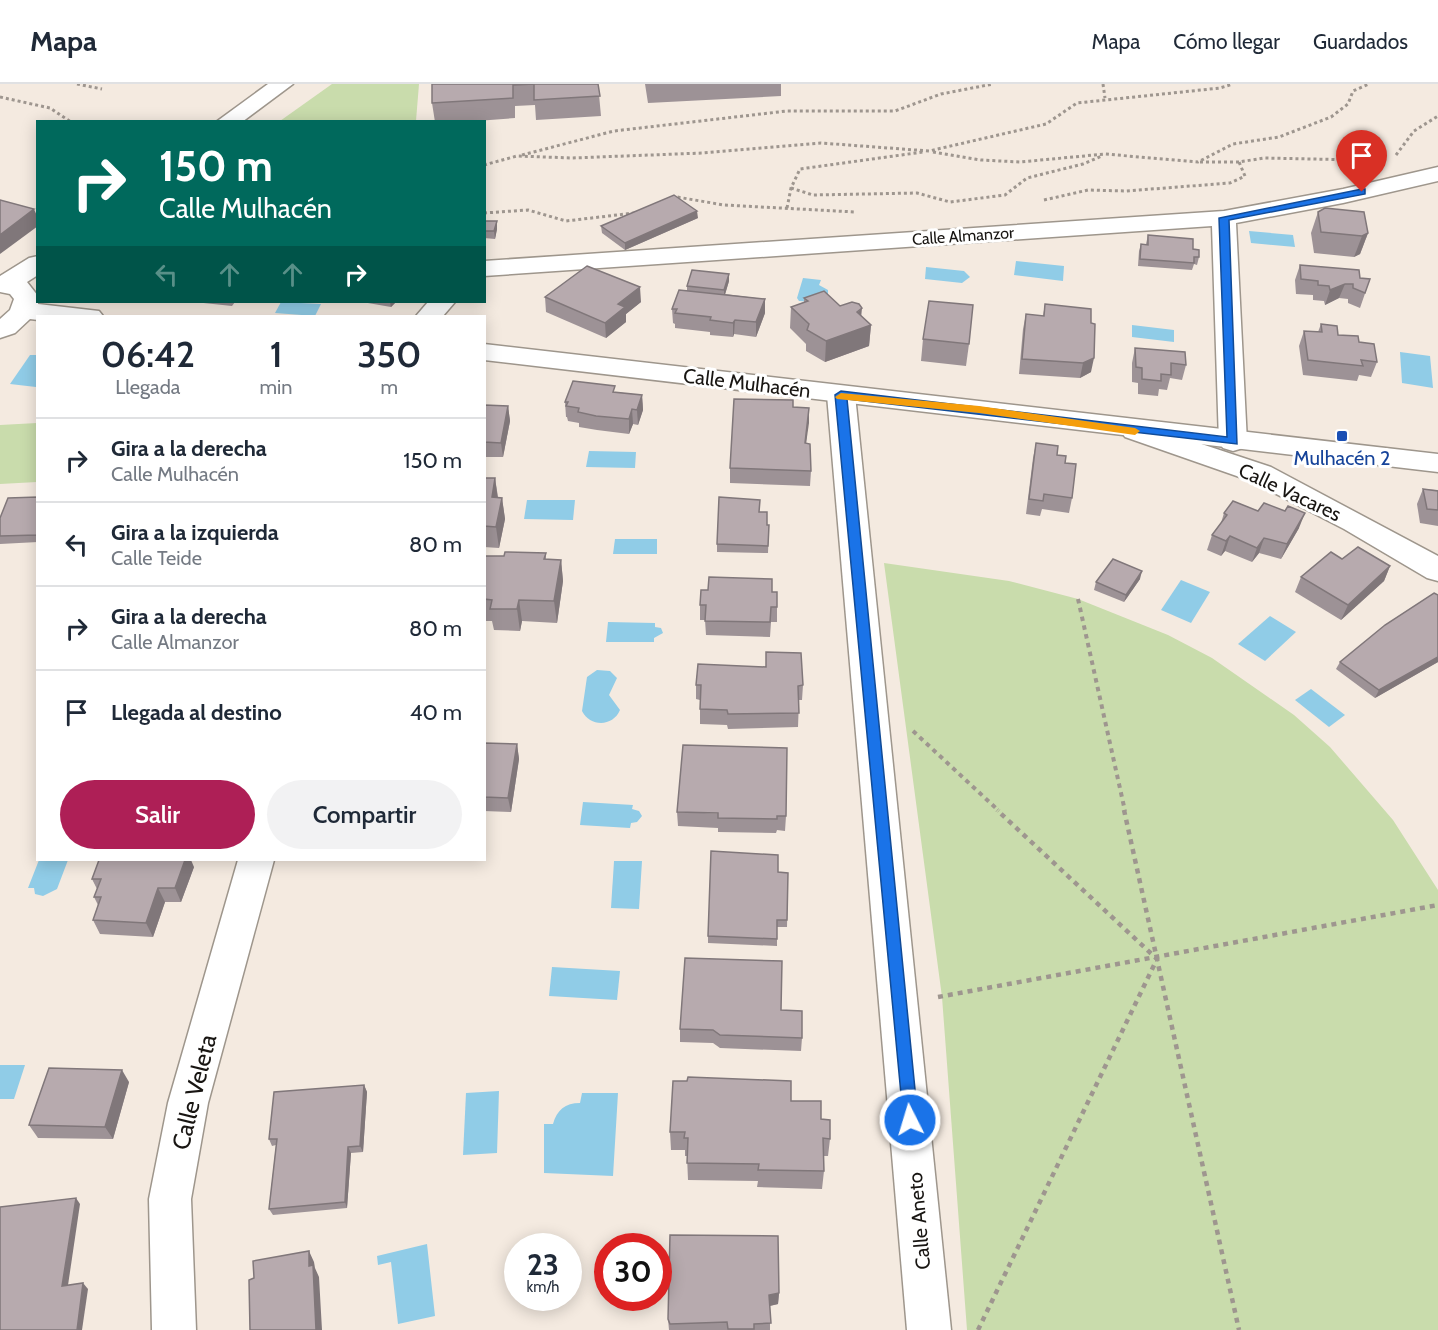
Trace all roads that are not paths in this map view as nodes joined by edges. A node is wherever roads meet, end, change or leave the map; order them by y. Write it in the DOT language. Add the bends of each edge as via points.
graph roads {
  1 [pos="282,84"];
  2 [pos="230,120"];
  3 [pos="1438,174"];
  4 [pos="1224,218"];
  5 [pos="601,244"];
  6 [pos="36,264"];
  7 [pos="548,264"];
  8 [pos="486,269"];
  9 [pos="4,284"];
  10 [pos="441,303"];
  11 [pos="24,312"];
  12 [pos="74,315"];
  13 [pos="430,315"];
  14 [pos="0,330"];
  15 [pos="486,352"];
  16 [pos="841,395"];
  17 [pos="1135,431"];
  18 [pos="1233,442"];
  19 [pos="1438,463"];
  20 [pos="1438,570"];
  21 [pos="256,861"];
  22 [pos="174,1330"];
  23 [pos="929,1330"];
  1 -- 2 [label="street"];
  3 -- 4 [label="street, Calle Almanzor"];
  4 -- 7 [label="street, Calle Almanzor"];
  4 -- 18 [label="street"];
  5 -- 7 [label="street"];
  6 -- 9 [label="street"];
  7 -- 8 [label="street, Calle Almanzor"];
  9 -- 11 [label="street" via="19,288 27,299"];
  10 -- 13 [label="street"];
  11 -- 12 [label="street"];
  11 -- 14 [label="street"];
  15 -- 16 [label="street, Calle Mulhacén"];
  16 -- 17 [label="street, Calle Mulhacén"];
  16 -- 23 [label="street, Calle Aneto"];
  17 -- 18 [label="street, Calle Mulhacén"];
  17 -- 20 [label="street, Calle Vacares" via="1261,474"];
  18 -- 19 [label="street, Calle Mulhacén"];
  21 -- 22 [label="street, Calle Veleta" via="188,1103 170,1199"];
}
